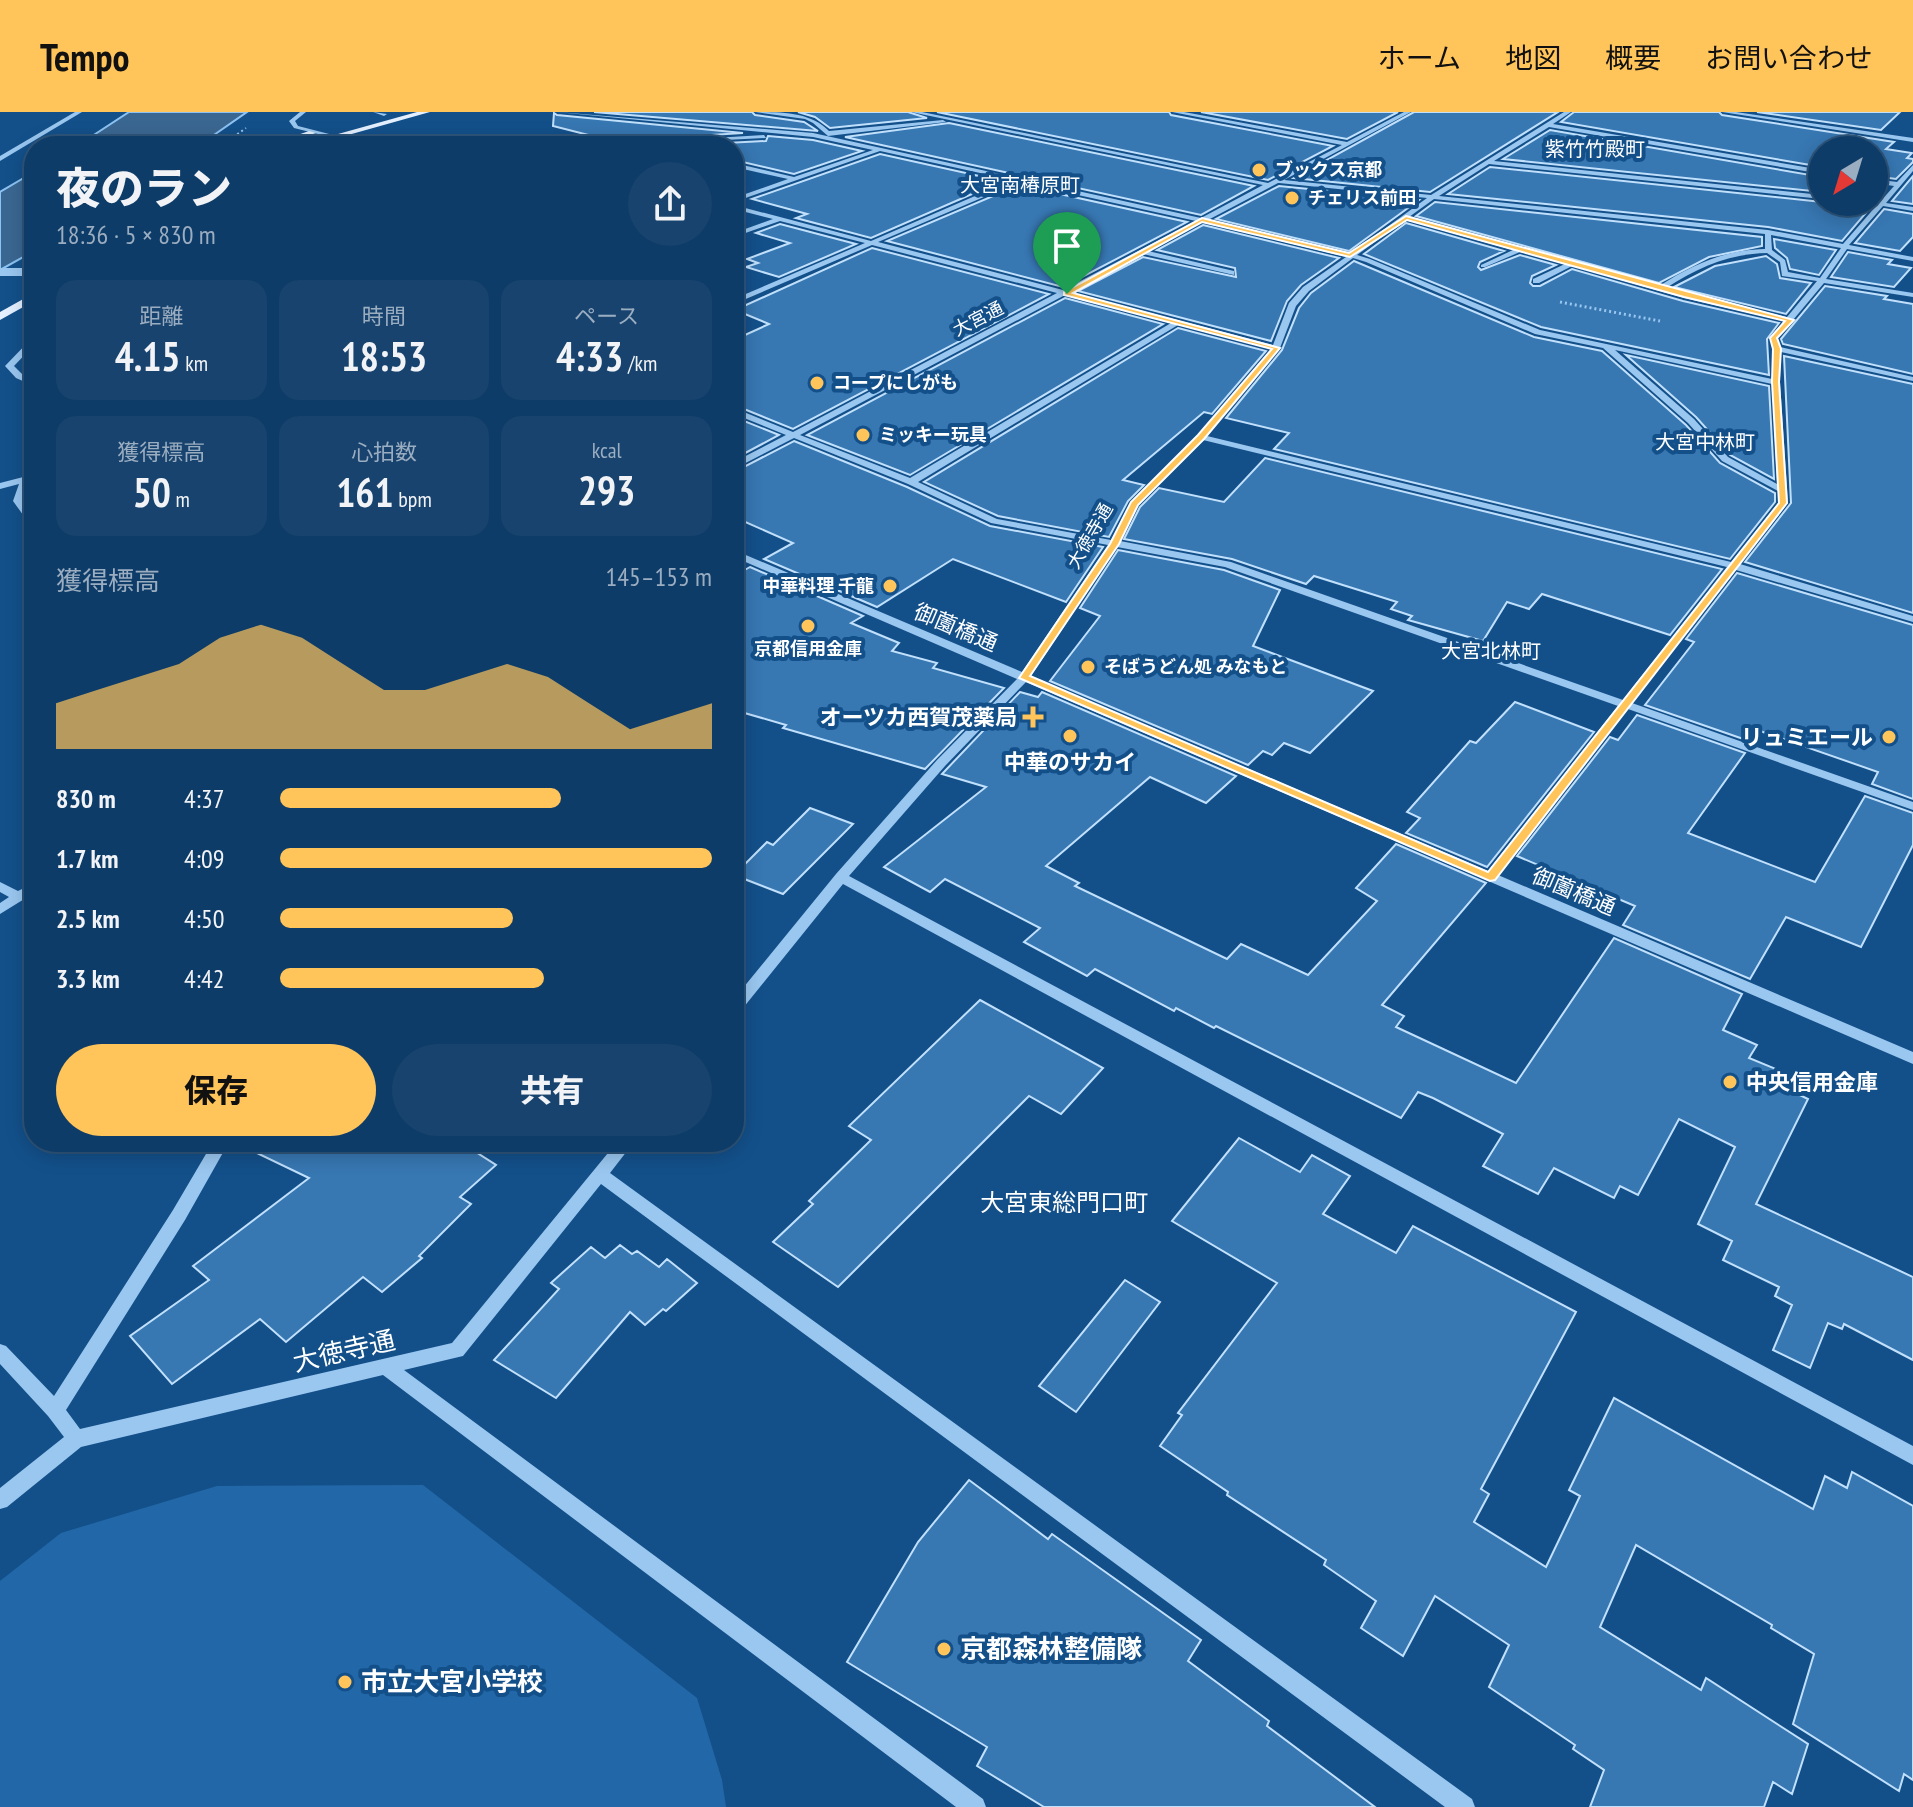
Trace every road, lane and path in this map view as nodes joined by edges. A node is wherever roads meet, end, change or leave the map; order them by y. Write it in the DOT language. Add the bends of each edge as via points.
graph roads {
  1 [pos="79,112"];
  2 [pos="303,112"];
  3 [pos="311,112"];
  4 [pos="426,112"];
  5 [pos="560,112"];
  6 [pos="758,112"];
  7 [pos="914,112"];
  8 [pos="951,112"];
  9 [pos="1175,112"];
  10 [pos="1408,112"];
  11 [pos="1568,112"];
  12 [pos="1725,112"];
  13 [pos="384,113"];
  14 [pos="945,118"];
  15 [pos="1549,125"];
  16 [pos="325,130"];
  17 [pos="313,133"];
  18 [pos="828,134"];
  19 [pos="813,135"];
  20 [pos="39,136"];
  21 [pos="303,136"];
  22 [pos="334,136"];
  23 [pos="744,139"];
  24 [pos="1913,140"];
  25 [pos="1348,144"];
  26 [pos="24,145"];
  27 [pos="881,149"];
  28 [pos="0,159"];
  29 [pos="1488,162"];
  30 [pos="744,167"];
  31 [pos="1913,167"];
  32 [pos="1808,170"];
  33 [pos="796,179"];
  34 [pos="1018,180"];
  35 [pos="1273,183"];
  36 [pos="1888,183"];
  37 [pos="1896,184"];
  38 [pos="1888,191"];
  39 [pos="1434,196"];
  40 [pos="1808,196"];
  41 [pos="744,197"];
  42 [pos="1888,205"];
  43 [pos="1913,209"];
  44 [pos="744,210"];
  45 [pos="1865,216"];
  46 [pos="1406,218"];
  47 [pos="779,219"];
  48 [pos="1202,220"];
  49 [pos="744,231"];
  50 [pos="1768,232"];
  51 [pos="872,243"];
  52 [pos="1845,246"];
  53 [pos="1522,248"];
  54 [pos="1769,251"];
  55 [pos="1143,252"];
  56 [pos="1350,255"];
  57 [pos="1913,259"];
  58 [pos="1574,263"];
  59 [pos="1483,266"];
  60 [pos="0,272"];
  61 [pos="24,272"];
  62 [pos="1231,273"];
  63 [pos="1822,280"];
  64 [pos="1536,281"];
  65 [pos="1661,288"];
  66 [pos="1067,294"];
  67 [pos="1913,295"];
  68 [pos="744,298"];
  69 [pos="24,302"];
  70 [pos="0,317"];
  71 [pos="1790,320"];
  72 [pos="1178,322"];
  73 [pos="1605,346"];
  74 [pos="1276,348"];
  75 [pos="1777,349"];
  76 [pos="24,351"];
  77 [pos="24,379"];
  78 [pos="1913,379"];
  79 [pos="1776,382"];
  80 [pos="744,415"];
  81 [pos="795,433"];
  82 [pos="1201,437"];
  83 [pos="744,461"];
  84 [pos="24,480"];
  85 [pos="911,482"];
  86 [pos="0,486"];
  87 [pos="24,490"];
  88 [pos="1782,490"];
  89 [pos="24,510"];
  90 [pos="1114,544"];
  91 [pos="744,557"];
  92 [pos="1735,566"];
  93 [pos="1913,619"];
  94 [pos="1024,678"];
  95 [pos="1626,704"];
  96 [pos="1913,806"];
  97 [pos="841,877"];
  98 [pos="1490,877"];
  99 [pos="0,886"];
  100 [pos="24,893"];
  101 [pos="18,897"];
  102 [pos="0,909"];
  103 [pos="744,997"];
  104 [pos="1913,1058"];
  105 [pos="215,1152"];
  106 [pos="618,1152"];
  107 [pos="600,1174"];
  108 [pos="0,1352"];
  109 [pos="387,1368"];
  110 [pos="55,1410"];
  111 [pos="76,1439"];
  112 [pos="1913,1456"];
  113 [pos="0,1500"];
  114 [pos="975,1807"];
  115 [pos="1464,1807"];
  1 -- 20 [label="street"];
  2 -- 17 [label="street" via="292,121"];
  3 -- 16 [label="street" via="303,120 306,125"];
  4 -- 22 [label="main road"];
  5 -- 19 [label="street"];
  6 -- 18 [label="street" via="812,117"];
  7 -- 14 [label="street"];
  8 -- 14 [label="street"];
  9 -- 25 [label="street"];
  10 -- 25 [label="street, 大宮通"];
  11 -- 15 [label="street, 大徳寺通"];
  12 -- 24 [label="street"];
  13 -- 16 [label="main road"];
  14 -- 18 [label="street" via="943,123"];
  14 -- 35 [label="street"];
  15 -- 29 [label="street, 大徳寺通"];
  15 -- 32 [label="street"];
  16 -- 17 [label="main road"];
  16 -- 22 [label="street"];
  17 -- 21 [label="main road"];
  17 -- 22 [label="street"];
  18 -- 19 [label="street"];
  19 -- 23 [label="street"];
  19 -- 27 [label="street"];
  25 -- 35 [label="street, 大宮通"];
  26 -- 28 [label="street"];
  27 -- 33 [label="street"];
  27 -- 34 [label="street"];
  29 -- 39 [label="street, 大徳寺通"];
  29 -- 40 [label="street"];
  30 -- 33 [label="street"];
  31 -- 37 [label="street"];
  33 -- 41 [label="street"];
  34 -- 48 [label="street"];
  34 -- 51 [label="street"];
  35 -- 39 [label="street"];
  35 -- 48 [label="street, 大宮通"];
  36 -- 37 [label="street"];
  37 -- 38 [label="street"];
  39 -- 46 [label="street, 大徳寺通"];
  39 -- 50 [label="street"];
  42 -- 43 [label="street"];
  44 -- 47 [label="street"];
  45 -- 52 [label="street"];
  46 -- 53 [label="street"];
  46 -- 56 [label="street, 大徳寺通"];
  47 -- 49 [label="street"];
  47 -- 51 [label="street"];
  48 -- 55 [label="street, 大宮通"];
  48 -- 56 [label="street"];
  50 -- 52 [label="street"];
  50 -- 54 [label="street"];
  51 -- 66 [label="street"];
  51 -- 68 [label="street"];
  52 -- 57 [label="street"];
  52 -- 63 [label="street"];
  53 -- 58 [label="street"];
  53 -- 59 [label="street"];
  54 -- 63 [label="street" via="1783,261 1785,274"];
  54 -- 65 [label="street" via="1724,254"];
  55 -- 62 [label="street"];
  55 -- 66 [label="street, 大宮通"];
  56 -- 73 [label="street" via="1538,332"];
  56 -- 74 [label="street, 大徳寺通" via="1292,305"];
  58 -- 64 [label="street"];
  58 -- 65 [label="street"];
  60 -- 61 [label="street, bridge"];
  63 -- 67 [label="street"];
  63 -- 71 [label="street"];
  65 -- 71 [label="street"];
  66 -- 72 [label="street"];
  66 -- 81 [label="street, 大宮通"];
  69 -- 70 [label="main road"];
  71 -- 75 [label="street" via="1774,338"];
  72 -- 74 [label="street"];
  72 -- 85 [label="street"];
  73 -- 79 [label="street"];
  73 -- 88 [label="street" via="1691,421 1725,459"];
  74 -- 82 [label="street, 大徳寺通"];
  75 -- 78 [label="street"];
  75 -- 79 [label="street"];
  76 -- 77 [label="street" via="9,366"];
  79 -- 88 [label="street"];
  80 -- 81 [label="street"];
  81 -- 83 [label="street, 大宮通"];
  81 -- 85 [label="street"];
  82 -- 90 [label="street, 大徳寺通" via="1134,504"];
  82 -- 92 [label="street"];
  84 -- 86 [label="street"];
  85 -- 90 [label="street" via="994,521"];
  87 -- 89 [label="street" via="18,501"];
  88 -- 92 [label="street" via="1783,503"];
  90 -- 94 [label="street, 大徳寺通"];
  90 -- 95 [label="street" via="1227,564"];
  91 -- 94 [label="street, 御薗橋通"];
  92 -- 93 [label="street"];
  92 -- 95 [label="street"];
  94 -- 97 [label="street, 大徳寺通"];
  94 -- 98 [label="street, 御薗橋通"];
  95 -- 96 [label="street"];
  95 -- 98 [label="street"];
  97 -- 103 [label="street, 大徳寺通"];
  97 -- 112 [label="street"];
  98 -- 104 [label="street, 御薗橋通"];
  99 -- 101 [label="street"];
  100 -- 101 [label="street"];
  101 -- 102 [label="street"];
  105 -- 110 [label="street"];
  106 -- 107 [label="street, 大徳寺通"];
  107 -- 109 [label="street, 大徳寺通" via="457,1350"];
  107 -- 115 [label="street"];
  108 -- 110 [label="street"];
  109 -- 111 [label="street, 大徳寺通"];
  109 -- 114 [label="street"];
  110 -- 111 [label="street"];
  111 -- 113 [label="street, 大徳寺通"];
}
